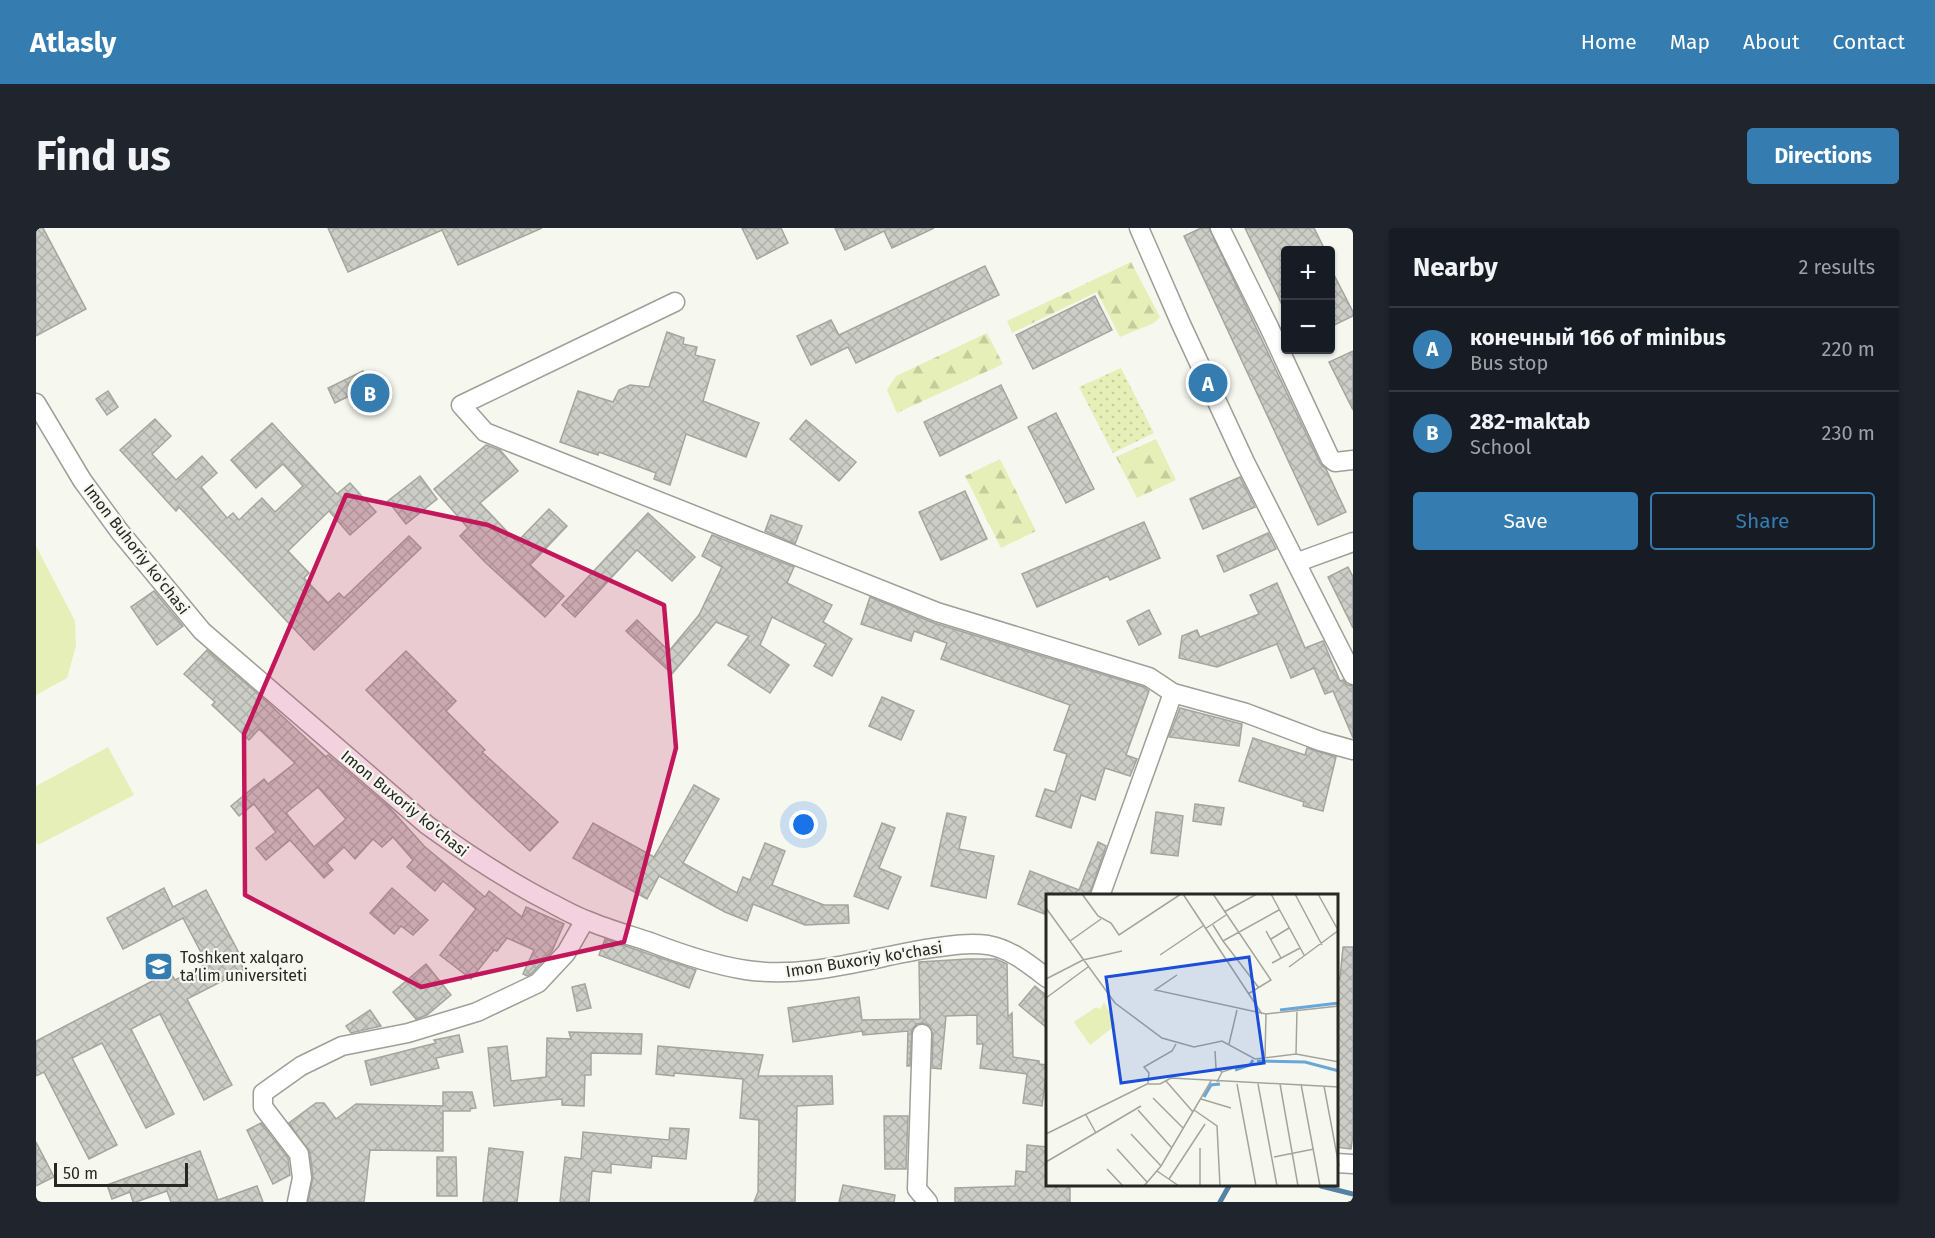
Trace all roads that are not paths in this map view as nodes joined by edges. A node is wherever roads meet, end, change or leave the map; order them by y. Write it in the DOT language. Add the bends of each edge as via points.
graph roads {
  1 [pos="1139,228"];
  2 [pos="1221,228"];
  3 [pos="675,302"];
  4 [pos="36,403"];
  5 [pos="1353,460"];
  6 [pos="1353,542"];
  7 [pos="1298,562"];
  8 [pos="202,631"];
  9 [pos="1353,675"];
  10 [pos="1173,693"];
  11 [pos="1353,750"];
  12 [pos="1101,894"];
  13 [pos="585,920"];
  14 [pos="1046,977"];
  15 [pos="922,1034"];
  16 [pos="1338,1163"];
  17 [pos="1353,1164"];
  18 [pos="297,1202"];
  19 [pos="928,1202"];
  1 -- 7 [label="street" via="1245,462"];
  2 -- 5 [label="street" via="1330,459"];
  3 -- 10 [label="street" via="461,405 485,432 937,612 1149,677"];
  4 -- 8 [label="street, Imon Buhoriy ko'chasi" via="82,480"];
  6 -- 7 [label="street"];
  7 -- 9 [label="street"];
  8 -- 13 [label="street, Imon Buxoriy ko'chasi" via="427,825 504,877"];
  10 -- 11 [label="street"];
  10 -- 12 [label="street"];
  13 -- 14 [label="street, Imon Buxoriy ko'chasi" via="695,958 746,970 801,972 974,944 1003,950"];
  13 -- 18 [label="street" via="566,953 538,983 477,1012 408,1033 342,1046 301,1066 263,1093 263,1107 299,1154 302,1178"];
  15 -- 19 [label="street" via="917,1188"];
  16 -- 17 [label="street"];
}
